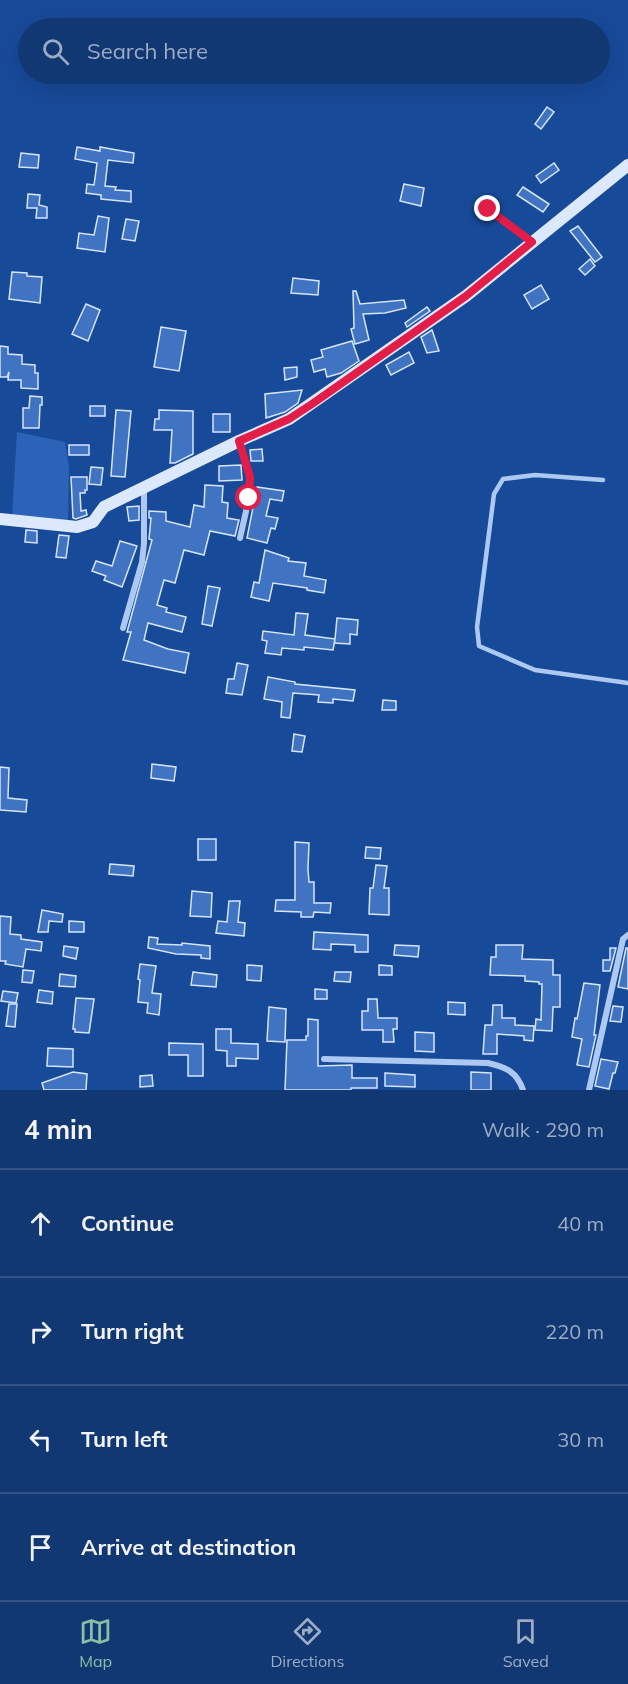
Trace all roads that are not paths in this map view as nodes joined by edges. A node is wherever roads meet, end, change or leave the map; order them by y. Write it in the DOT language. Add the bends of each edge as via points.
graph roads {
  1 [pos="628,165"];
  2 [pos="488,209"];
  3 [pos="532,242"];
  4 [pos="239,441"];
  5 [pos="603,480"];
  6 [pos="144,487"];
  7 [pos="0,519"];
  8 [pos="240,538"];
  9 [pos="123,628"];
  10 [pos="628,683"];
  11 [pos="628,935"];
  12 [pos="324,1059"];
  13 [pos="523,1090"];
  14 [pos="589,1090"];
  1 -- 3 [label="street"];
  2 -- 3 [label="street"];
  3 -- 4 [label="street" via="466,296 297,414"];
  4 -- 6 [label="street"];
  4 -- 8 [label="street" via="250,477"];
  5 -- 10 [label="lane" via="535,475 503,479 494,494 477,627 479,646 535,670"];
  6 -- 7 [label="street" via="104,507 93,522 77,527"];
  6 -- 9 [label="street" via="142,562"];
  11 -- 14 [label="street" via="622,939"];
  12 -- 13 [label="street" via="488,1063 505,1067 519,1078"];
}
